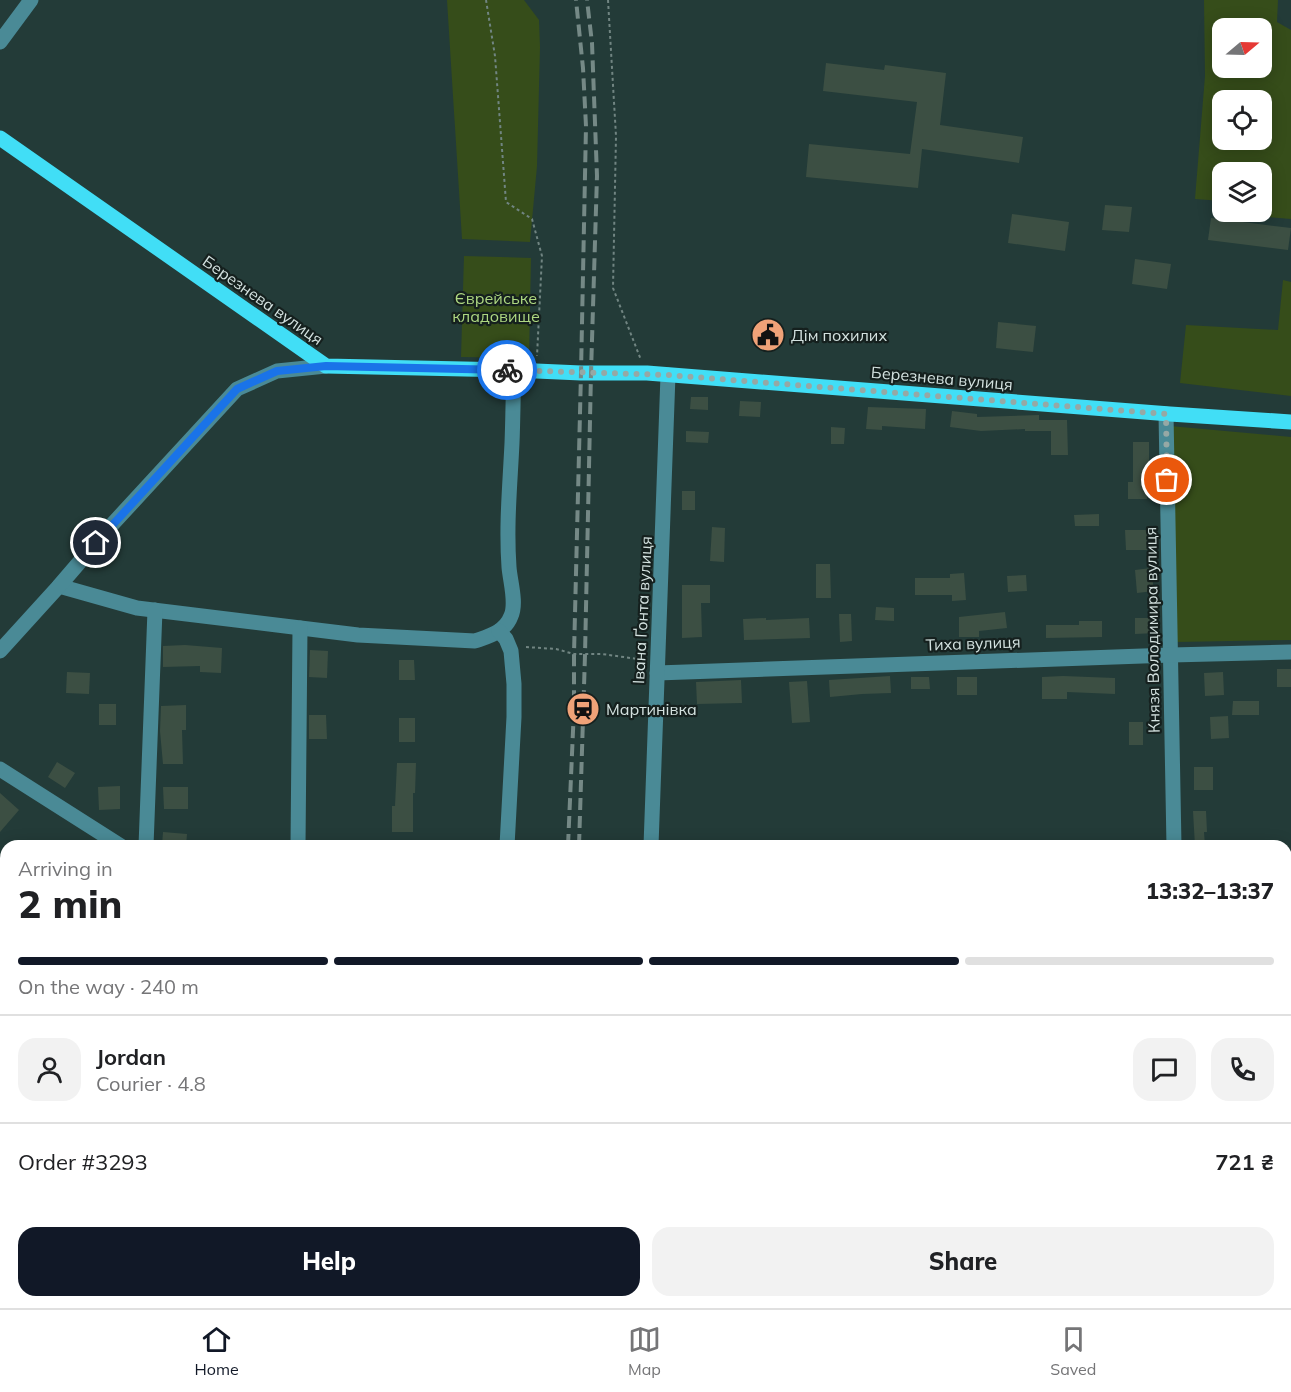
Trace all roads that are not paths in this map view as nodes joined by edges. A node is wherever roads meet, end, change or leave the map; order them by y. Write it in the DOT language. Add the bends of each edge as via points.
graph roads {
  1 [pos="31,0"];
  2 [pos="0,42"];
  3 [pos="0,138"];
  4 [pos="326,366"];
  5 [pos="514,370"];
  6 [pos="668,375"];
  7 [pos="1166,414"];
  8 [pos="1291,422"];
  9 [pos="59,586"];
  10 [pos="155,610"];
  11 [pos="300,628"];
  12 [pos="502,635"];
  13 [pos="0,651"];
  14 [pos="1291,652"];
  15 [pos="1171,655"];
  16 [pos="658,666"];
  17 [pos="0,769"];
  18 [pos="112,840"];
  19 [pos="146,840"];
  20 [pos="298,840"];
  21 [pos="507,840"];
  22 [pos="651,840"];
  23 [pos="1174,840"];
  1 -- 2 [label="street"];
  3 -- 4 [label="main road, Березнева вулиця"];
  4 -- 5 [label="main road, Березнева вулиця"];
  4 -- 9 [label="street" via="277,371 237,389"];
  5 -- 6 [label="main road, Березнева вулиця"];
  5 -- 12 [label="street" via="507,513 513,598 512,614"];
  6 -- 7 [label="main road, Березнева вулиця"];
  6 -- 16 [label="street, Івана Ґонта вулиця"];
  7 -- 8 [label="main road, Березнева вулиця"];
  7 -- 15 [label="street, Князя Володимира вулиця"];
  9 -- 10 [label="street"];
  9 -- 13 [label="street"];
  10 -- 11 [label="street"];
  10 -- 19 [label="street"];
  11 -- 12 [label="street" via="475,641"];
  11 -- 20 [label="street"];
  12 -- 21 [label="street" via="511,651 514,684"];
  14 -- 15 [label="street, Тиха вулиця"];
  15 -- 16 [label="street, Тиха вулиця"];
  15 -- 23 [label="street, Князя Володимира вулиця"];
  16 -- 22 [label="street, Івана Ґонта вулиця"];
  17 -- 18 [label="street"];
}
